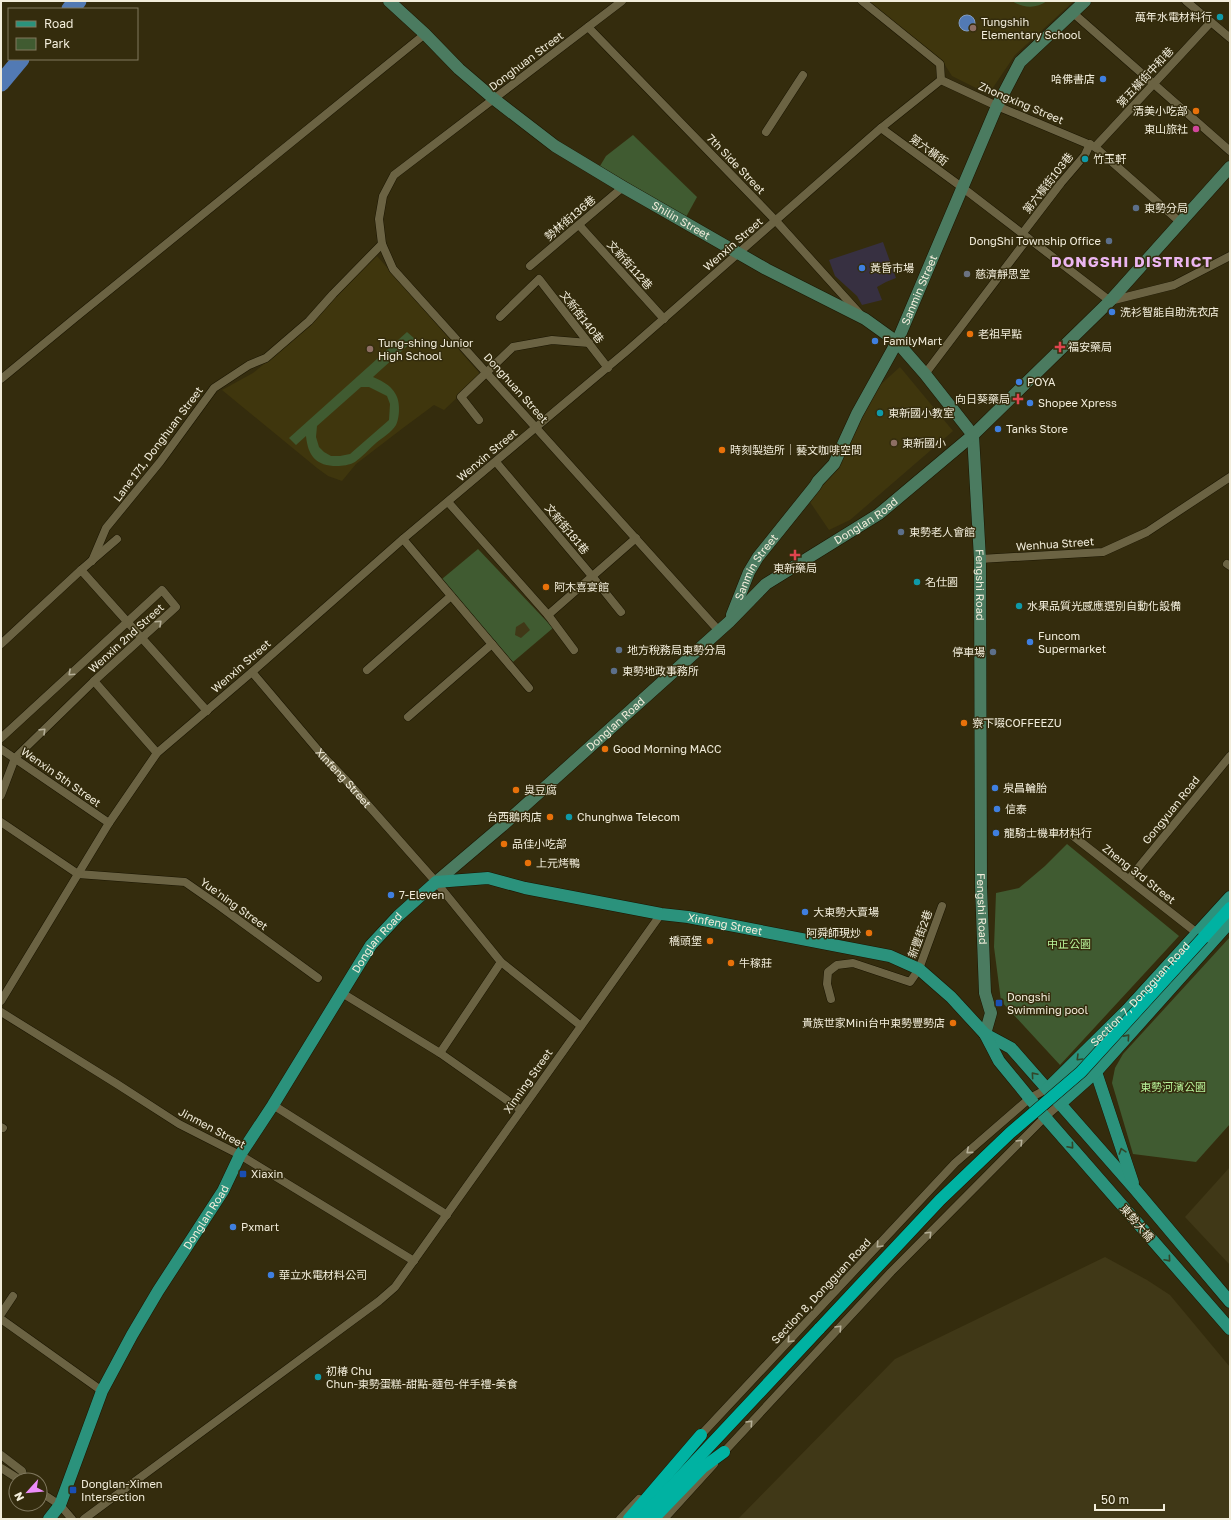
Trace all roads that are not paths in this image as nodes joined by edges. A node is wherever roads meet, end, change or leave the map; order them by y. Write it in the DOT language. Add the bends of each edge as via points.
graph roads {
  1 [pos="389,1"];
  2 [pos="622,1"];
  3 [pos="862,1"];
  4 [pos="1085,1"];
  5 [pos="1186,1"];
  6 [pos="1072,12"];
  7 [pos="1211,22"];
  8 [pos="588,27"];
  9 [pos="426,34"];
  10 [pos="1230,38"];
  11 [pos="803,74"];
  12 [pos="941,80"];
  13 [pos="1154,84"];
  14 [pos="494,99"];
  15 [pos="997,106"];
  16 [pos="882,128"];
  17 [pos="766,132"];
  18 [pos="1092,146"];
  19 [pos="1230,151"];
  20 [pos="1230,167"];
  21 [pos="623,187"];
  22 [pos="963,188"];
  23 [pos="776,222"];
  24 [pos="1180,222"];
  25 [pos="579,225"];
  26 [pos="1025,236"];
  27 [pos="382,244"];
  28 [pos="739,253"];
  29 [pos="1230,256"];
  30 [pos="530,266"];
  31 [pos="1110,301"];
  32 [pos="500,317"];
  33 [pos="664,319"];
  34 [pos="865,319"];
  35 [pos="897,342"];
  36 [pos="589,343"];
  37 [pos="608,368"];
  38 [pos="486,372"];
  39 [pos="925,374"];
  40 [pos="1,379"];
  41 [pos="479,420"];
  42 [pos="537,428"];
  43 [pos="973,435"];
  44 [pos="496,462"];
  45 [pos="1230,477"];
  46 [pos="448,502"];
  47 [pos="636,538"];
  48 [pos="117,539"];
  49 [pos="403,539"];
  50 [pos="980,559"];
  51 [pos="92,561"];
  52 [pos="81,570"];
  53 [pos="592,576"];
  54 [pos="451,596"];
  55 [pos="620,612"];
  56 [pos="548,615"];
  57 [pos="127,622"];
  58 [pos="729,622"];
  59 [pos="719,631"];
  60 [pos="142,639"];
  61 [pos="1,644"];
  62 [pos="492,644"];
  63 [pos="574,650"];
  64 [pos="367,670"];
  65 [pos="252,672"];
  66 [pos="94,681"];
  67 [pos="529,688"];
  68 [pos="207,710"];
  69 [pos="408,718"];
  70 [pos="1,738"];
  71 [pos="1,749"];
  72 [pos="157,753"];
  73 [pos="1230,756"];
  74 [pos="15,758"];
  75 [pos="1,795"];
  76 [pos="1,822"];
  77 [pos="109,823"];
  78 [pos="1068,832"];
  79 [pos="78,874"];
  80 [pos="1129,879"];
  81 [pos="436,882"];
  82 [pos="1230,897"];
  83 [pos="942,906"];
  84 [pos="1230,908"];
  85 [pos="661,914"];
  86 [pos="1230,922"];
  87 [pos="1200,935"];
  88 [pos="501,962"];
  89 [pos="919,969"];
  90 [pos="318,978"];
  91 [pos="342,993"];
  92 [pos="831,999"];
  93 [pos="1,1001"];
  94 [pos="1127,1010"];
  95 [pos="1,1012"];
  96 [pos="1141,1022"];
  97 [pos="581,1026"];
  98 [pos="985,1034"];
  99 [pos="440,1053"];
  100 [pos="1096,1072"];
  101 [pos="1047,1089"];
  102 [pos="1030,1098"];
  103 [pos="1060,1104"];
  104 [pos="273,1105"];
  105 [pos="521,1110"];
  106 [pos="1045,1117"];
  107 [pos="240,1155"];
  108 [pos="1134,1188"];
  109 [pos="447,1215"];
  110 [pos="414,1261"];
  111 [pos="13,1296"];
  112 [pos="1230,1302"];
  113 [pos="1,1314"];
  114 [pos="1,1319"];
  115 [pos="1230,1329"];
  116 [pos="102,1391"];
  117 [pos="701,1435"];
  118 [pos="724,1452"];
  119 [pos="1,1455"];
  120 [pos="22,1472"];
  121 [pos="48,1497"];
  122 [pos="60,1505"];
  123 [pos="49,1519"];
  124 [pos="72,1519"];
  125 [pos="84,1519"];
  126 [pos="620,1519"];
  127 [pos="629,1519"];
  128 [pos="641,1519"];
  129 [pos="653,1519"];
  130 [pos="664,1519"];
  1 -- 9 [label="street, Shilin Street"];
  2 -- 8 [label="street, Donghuan Street"];
  3 -- 12 [label="street" via="940,64"];
  4 -- 6 [label="street, Sanmin Street"];
  5 -- 7 [label="street"];
  6 -- 13 [label="street"];
  6 -- 15 [label="street, Sanmin Street" via="1020,62"];
  7 -- 10 [label="street"];
  7 -- 13 [label="street, 第五橫街中和巷"];
  8 -- 14 [label="street, Donghuan Street"];
  8 -- 23 [label="street, 7th Side Street"];
  9 -- 14 [label="street, Shilin Street" via="459,69"];
  9 -- 40 [label="street"];
  11 -- 17 [label="street"];
  12 -- 15 [label="street, Zhongxing Street"];
  12 -- 16 [label="street, Wenxin Street"];
  13 -- 18 [label="street, 第五橫街中和巷"];
  13 -- 19 [label="street"];
  14 -- 21 [label="street, Shilin Street" via="555,146"];
  14 -- 27 [label="street, Donghuan Street" via="394,175 383,196 379,219"];
  15 -- 18 [label="street, Zhongxing Street"];
  15 -- 22 [label="street, Sanmin Street"];
  16 -- 22 [label="street, 第六橫街"];
  16 -- 23 [label="street, Wenxin Street"];
  18 -- 24 [label="street, Zhongxing Street"];
  18 -- 26 [label="street, 第六橫街103巷" via="1061,183"];
  20 -- 24 [label="street"];
  21 -- 25 [label="street, 勢林街136巷"];
  21 -- 28 [label="street, Shilin Street"];
  22 -- 26 [label="street, 第六橫街"];
  22 -- 35 [label="street, Sanmin Street"];
  23 -- 28 [label="street, Wenxin Street"];
  23 -- 34 [label="street, 7th Side Street"];
  24 -- 31 [label="street"];
  25 -- 30 [label="street, 勢林街136巷"];
  25 -- 33 [label="street, 文新街112巷"];
  26 -- 31 [label="street, 第六橫街"];
  26 -- 39 [label="street, 第六橫街103巷"];
  27 -- 38 [label="street, Donghuan Street" via="393,269"];
  27 -- 51 [label="street, Lane 171, Donghuan Street" via="309,321 266,358 214,388 160,462 106,528"];
  28 -- 33 [label="street, Wenxin Street"];
  28 -- 34 [label="street, Shilin Street"];
  29 -- 31 [label="street" via="1174,285"];
  31 -- 43 [label="street"];
  32 -- 36 [label="street, 文新街140巷" via="539,279"];
  33 -- 37 [label="street, Wenxin Street"];
  34 -- 35 [label="street, Shilin Street"];
  35 -- 39 [label="street, Shilin Street"];
  35 -- 58 [label="street, Sanmin Street" via="857,414 834,464 818,480 758,557 749,572"];
  36 -- 37 [label="street, 文新街140巷"];
  36 -- 38 [label="street" via="552,340 513,346"];
  37 -- 42 [label="street, Wenxin Street"];
  38 -- 41 [label="street" via="461,397"];
  38 -- 42 [label="street, Donghuan Street"];
  39 -- 43 [label="street, Shilin Street"];
  42 -- 44 [label="street, Wenxin Street"];
  42 -- 47 [label="street, Donghuan Street"];
  43 -- 50 [label="street, Fengshi Road"];
  43 -- 58 [label="street, Donglan Road" via="879,514 766,584"];
  44 -- 46 [label="street, Wenxin Street"];
  44 -- 53 [label="street, 文新街181巷"];
  45 -- 50 [label="street, Wenhua Street" via="1147,532 1103,552"];
  46 -- 49 [label="street, Wenxin Street"];
  46 -- 56 [label="street"];
  47 -- 53 [label="street"];
  47 -- 59 [label="street, Donghuan Street"];
  48 -- 51 [label="street"];
  49 -- 54 [label="street"];
  49 -- 65 [label="street, Wenxin Street"];
  50 -- 98 [label="street, Fengshi Road" via="981,887 985,993 991,1013"];
  51 -- 52 [label="street"];
  52 -- 57 [label="street"];
  52 -- 61 [label="street"];
  53 -- 55 [label="street, 文新街181巷"];
  53 -- 56 [label="street"];
  54 -- 62 [label="street"];
  54 -- 64 [label="street"];
  56 -- 63 [label="street"];
  57 -- 60 [label="street"];
  60 -- 57 [label="street, Wenxin 2nd Street, one-way" via="176,607 162,590"];
  57 -- 70 [label="street, Wenxin 2nd Street, one-way"];
  58 -- 59 [label="street, Donglan Road"];
  59 -- 81 [label="street, Donglan Road"];
  60 -- 66 [label="street, Wenxin 2nd Street"];
  60 -- 68 [label="street"];
  62 -- 67 [label="street"];
  62 -- 69 [label="street"];
  65 -- 68 [label="street, Wenxin Street"];
  65 -- 81 [label="street, Xinfeng Street"];
  66 -- 72 [label="street"];
  74 -- 66 [label="street, Wenxin 2nd Street, one-way"];
  68 -- 72 [label="street, Wenxin Street"];
  71 -- 74 [label="street, Wenxin 5th Street"];
  72 -- 77 [label="street, Wenxin Street"];
  73 -- 80 [label="street, Gongyuan Road"];
  74 -- 75 [label="street, Wenxin 2nd Street"];
  74 -- 77 [label="street, Wenxin 5th Street"];
  76 -- 79 [label="street, Yue'ning Street"];
  77 -- 79 [label="street, Wenxin Street"];
  78 -- 80 [label="street, Zheng 3rd Street"];
  79 -- 90 [label="street, Yue'ning Street" via="185,882"];
  79 -- 93 [label="street"];
  80 -- 87 [label="street, Zheng 3rd Street"];
  81 -- 85 [label="main road, Xinfeng Street" via="488,878 525,888"];
  81 -- 88 [label="street, Xinfeng Street"];
  81 -- 91 [label="main road, Donglan Road" via="398,916 371,945"];
  82 -- 87 [label="main road, Section 7, Dongguan Road"];
  83 -- 89 [label="street, 新豐街2巷"];
  84 -- 87 [label="highway"];
  85 -- 89 [label="main road, Xinfeng Street" via="890,956"];
  85 -- 97 [label="street, Xinning Street"];
  86 -- 96 [label="main road, Section 7, Dongguan Road"];
  87 -- 94 [label="main road, Section 7, Dongguan Road"];
  87 -- 128 [label="highway, bridge" via="1081,1072 1010,1133 940,1200"];
  88 -- 97 [label="street, Xinfeng Street"];
  88 -- 99 [label="street"];
  89 -- 92 [label="street" via="910,982 853,963 837,965 828,972 827,984"];
  89 -- 98 [label="main road, Xinfeng Street" via="951,997"];
  91 -- 99 [label="street"];
  91 -- 104 [label="main road, Donglan Road"];
  94 -- 96 [label="main road"];
  94 -- 101 [label="main road, Section 7, Dongguan Road, one-way"];
  95 -- 107 [label="street, Jinmen Street" via="179,1124"];
  100 -- 96 [label="main road, Section 7, Dongguan Road, one-way"];
  97 -- 105 [label="street, Xinning Street"];
  101 -- 98 [label="main road, one-way" via="1011,1048"];
  98 -- 102 [label="main road" via="999,1061"];
  99 -- 105 [label="street"];
  100 -- 103 [label="main road, Section 7, Dongguan Road"];
  108 -- 100 [label="main road, one-way"];
  101 -- 102 [label="street, Section 8, Dongguan Road"];
  101 -- 103 [label="main road"];
  102 -- 106 [label="main road"];
  102 -- 117 [label="street, Section 8, Dongguan Road, one-way" via="955,1164"];
  103 -- 106 [label="street"];
  103 -- 108 [label="main road, 東勢大橋"];
  104 -- 107 [label="main road, Donglan Road"];
  104 -- 109 [label="street"];
  105 -- 109 [label="street, Xinning Street"];
  106 -- 115 [label="main road, 東勢大橋, one-way"];
  118 -- 106 [label="street, one-way" via="891,1272"];
  107 -- 110 [label="street, Jinmen Street"];
  107 -- 116 [label="main road, Donglan Road" via="223,1191 158,1291"];
  108 -- 112 [label="main road, 東勢大橋"];
  109 -- 110 [label="street, Xinning Street"];
  110 -- 125 [label="street" via="395,1287 379,1301"];
  111 -- 113 [label="street"];
  114 -- 116 [label="street"];
  116 -- 122 [label="main road, Donglan Road"];
  117 -- 126 [label="street, Section 8, Dongguan Road"];
  117 -- 127 [label="highway"];
  118 -- 129 [label="highway" via="702,1468"];
  118 -- 130 [label="street"];
  119 -- 120 [label="street"];
  121 -- 122 [label="street"];
  122 -- 123 [label="main road, Donglan Road"];
  122 -- 124 [label="street"];
}
